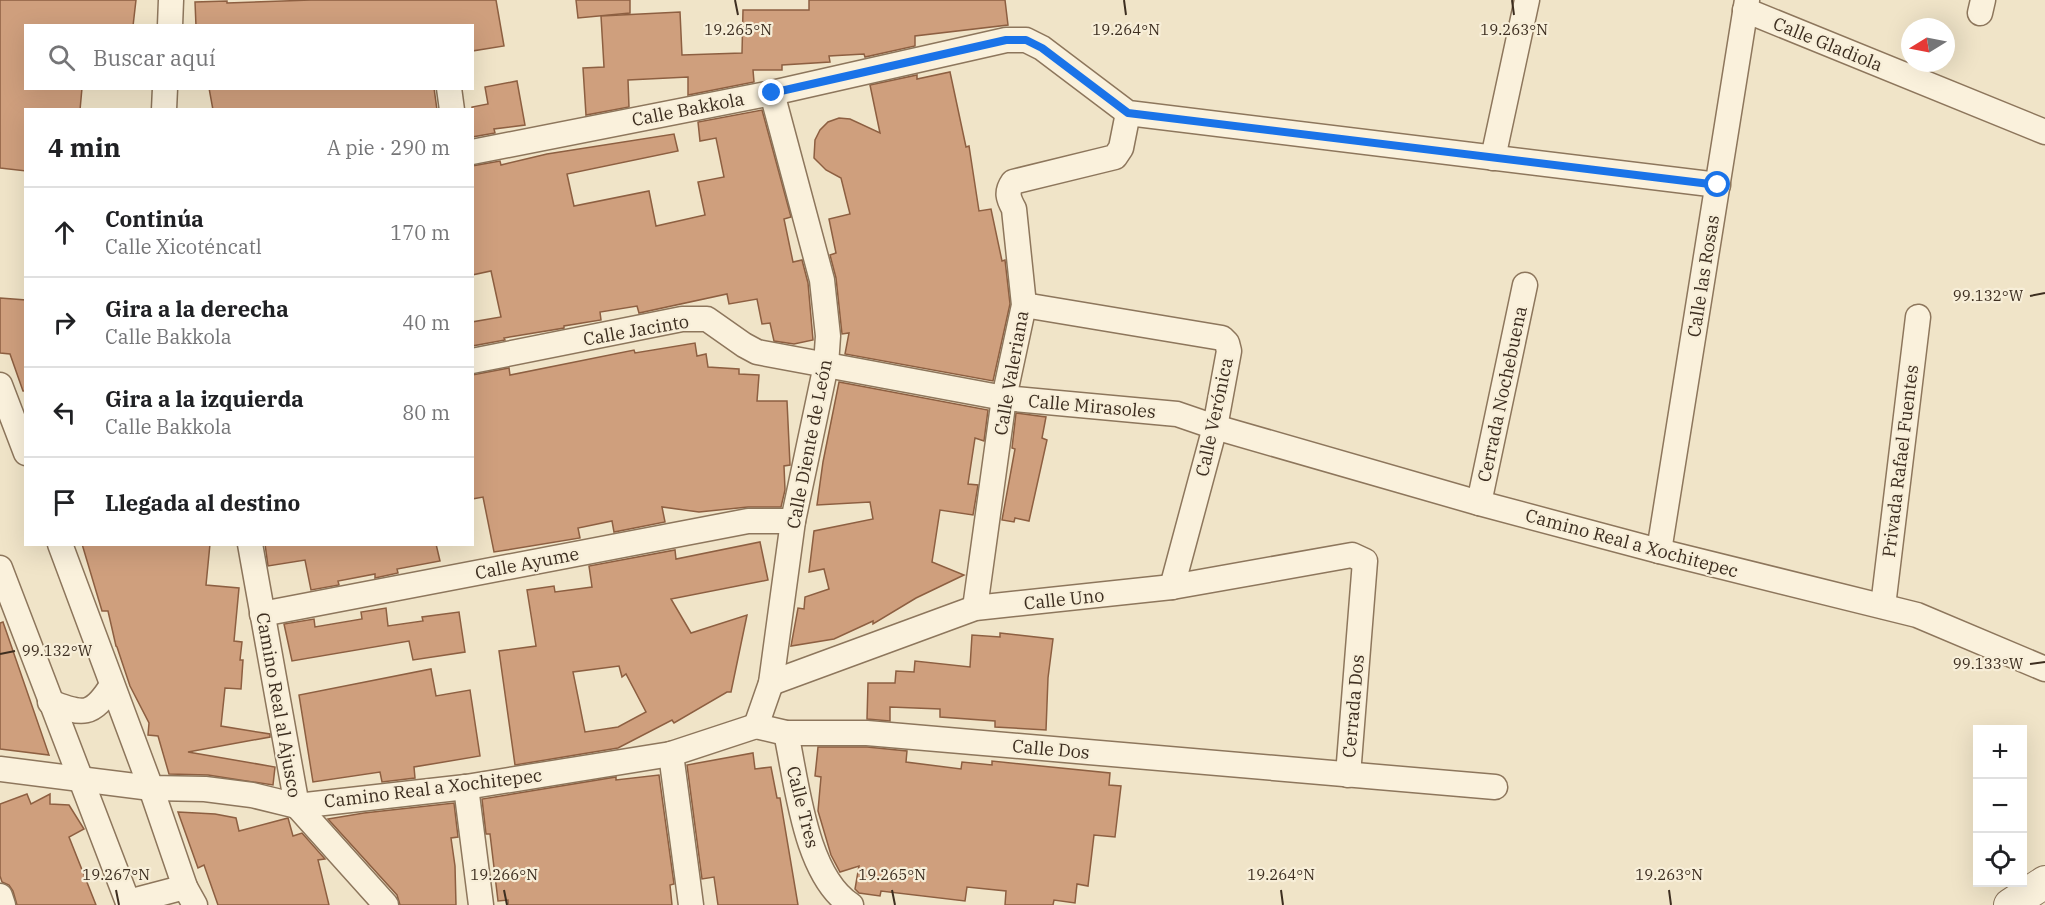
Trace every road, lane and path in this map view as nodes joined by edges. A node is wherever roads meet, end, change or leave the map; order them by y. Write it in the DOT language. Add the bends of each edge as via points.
graph roads {
  1 [pos="171,0"];
  2 [pos="1527,0"];
  3 [pos="1746,5"];
  4 [pos="170,24"];
  5 [pos="165,90"];
  6 [pos="449,90"];
  7 [pos="772,93"];
  8 [pos="164,108"];
  9 [pos="452,108"];
  10 [pos="1128,113"];
  11 [pos="2045,132"];
  12 [pos="474,152"];
  13 [pos="1493,158"];
  14 [pos="1718,185"];
  15 [pos="1525,285"];
  16 [pos="1024,305"];
  17 [pos="1918,317"];
  18 [pos="474,361"];
  19 [pos="826,365"];
  20 [pos="0,385"];
  21 [pos="1004,398"];
  22 [pos="1215,427"];
  23 [pos="24,448"];
  24 [pos="1479,502"];
  25 [pos="793,521"];
  26 [pos="61,546"];
  27 [pos="250,546"];
  28 [pos="1659,551"];
  29 [pos="1365,561"];
  30 [pos="0,568"];
  31 [pos="1172,587"];
  32 [pos="1883,606"];
  33 [pos="975,608"];
  34 [pos="262,614"];
  35 [pos="2045,669"];
  36 [pos="771,683"];
  37 [pos="112,685"];
  38 [pos="50,702"];
  39 [pos="756,726"];
  40 [pos="786,733"];
  41 [pos="671,754"];
  42 [pos="0,769"];
  43 [pos="1348,775"];
  44 [pos="82,778"];
  45 [pos="466,787"];
  46 [pos="1495,787"];
  47 [pos="151,788"];
  48 [pos="297,806"];
  49 [pos="2045,882"];
  50 [pos="0,896"];
  51 [pos="190,896"];
  52 [pos="129,904"];
  53 [pos="3,905"];
  54 [pos="386,905"];
  55 [pos="481,905"];
  56 [pos="691,905"];
  57 [pos="850,905"];
  58 [pos="2010,905"];
  1 -- 4 [label="street"];
  2 -- 13 [label="street"];
  3 -- 11 [label="street, Calle Gladiola"];
  3 -- 14 [label="street, Calle las Rosas"];
  5 -- 8 [label="street"];
  6 -- 9 [label="street"];
  7 -- 10 [label="street, Calle Bakkola" via="1006,40 1026,40"];
  7 -- 12 [label="street, Calle Bakkola"];
  7 -- 19 [label="street, Calle Diente de León" via="822,280 828,336"];
  10 -- 13 [label="street"];
  10 -- 16 [label="street, Calle Valeriana" via="1121,148 1115,157 1013,182 1008,189 1014,209"];
  13 -- 14 [label="street"];
  14 -- 28 [label="street, Calle las Rosas"];
  15 -- 24 [label="street, Cerrada Nochebuena"];
  16 -- 21 [label="street, Calle Valeriana"];
  16 -- 22 [label="street, Calle Verónica" via="1222,338 1229,351"];
  17 -- 32 [label="street, Privada Rafael Fuentes"];
  18 -- 19 [label="street, Calle Jacinto" via="682,319 707,319 757,352"];
  19 -- 21 [label="street, Calle Mirasoles"];
  19 -- 25 [label="street, Calle Diente de León"];
  20 -- 23 [label="street"];
  21 -- 22 [label="street, Calle Mirasoles" via="1177,414"];
  21 -- 33 [label="street, Calle Valeriana"];
  22 -- 24 [label="street, Camino Real a Xochitepec"];
  22 -- 31 [label="street, Calle Verónica"];
  24 -- 28 [label="street, Camino Real a Xochitepec"];
  25 -- 34 [label="street, Calle Ayume" via="748,521"];
  25 -- 36 [label="street, Calle Diente de León"];
  26 -- 37 [label="street"];
  27 -- 34 [label="street, Camino Real al Ajusco"];
  28 -- 32 [label="street, Camino Real a Xochitepec"];
  29 -- 31 [label="street, Calle Uno" via="1344,556"];
  29 -- 43 [label="street, Cerrada Dos"];
  30 -- 38 [label="street"];
  31 -- 33 [label="street, Calle Uno"];
  32 -- 35 [label="street, Camino Real a Xochitepec" via="1917,615"];
  33 -- 36 [label="street, Calle Uno"];
  34 -- 48 [label="street, Camino Real al Ajusco"];
  36 -- 39 [label="street, Calle Diente de León"];
  37 -- 38 [label="street" via="101,704 87,711 72,711"];
  37 -- 47 [label="street"];
  38 -- 44 [label="street"];
  39 -- 40 [label="street, Calle Dos"];
  39 -- 41 [label="street, Camino Real a Xochitepec"];
  40 -- 43 [label="street, Calle Dos" via="867,733"];
  40 -- 57 [label="street, Calle Tres" via="817,861 830,886"];
  41 -- 45 [label="street, Camino Real a Xochitepec"];
  41 -- 56 [label="street"];
  42 -- 44 [label="street, Camino Real a Xochitepec"];
  43 -- 46 [label="street, Cerrada Dos"];
  44 -- 47 [label="street, Camino Real a Xochitepec"];
  44 -- 52 [label="street"];
  45 -- 48 [label="street, Camino Real a Xochitepec"];
  45 -- 55 [label="street"];
  47 -- 48 [label="street, Camino Real a Xochitepec" via="206,789"];
  47 -- 51 [label="street"];
  48 -- 54 [label="street, Camino Real al Ajusco"];
  49 -- 58 [label="street"];
  50 -- 53 [label="street"];
  51 -- 52 [label="street"];
}
